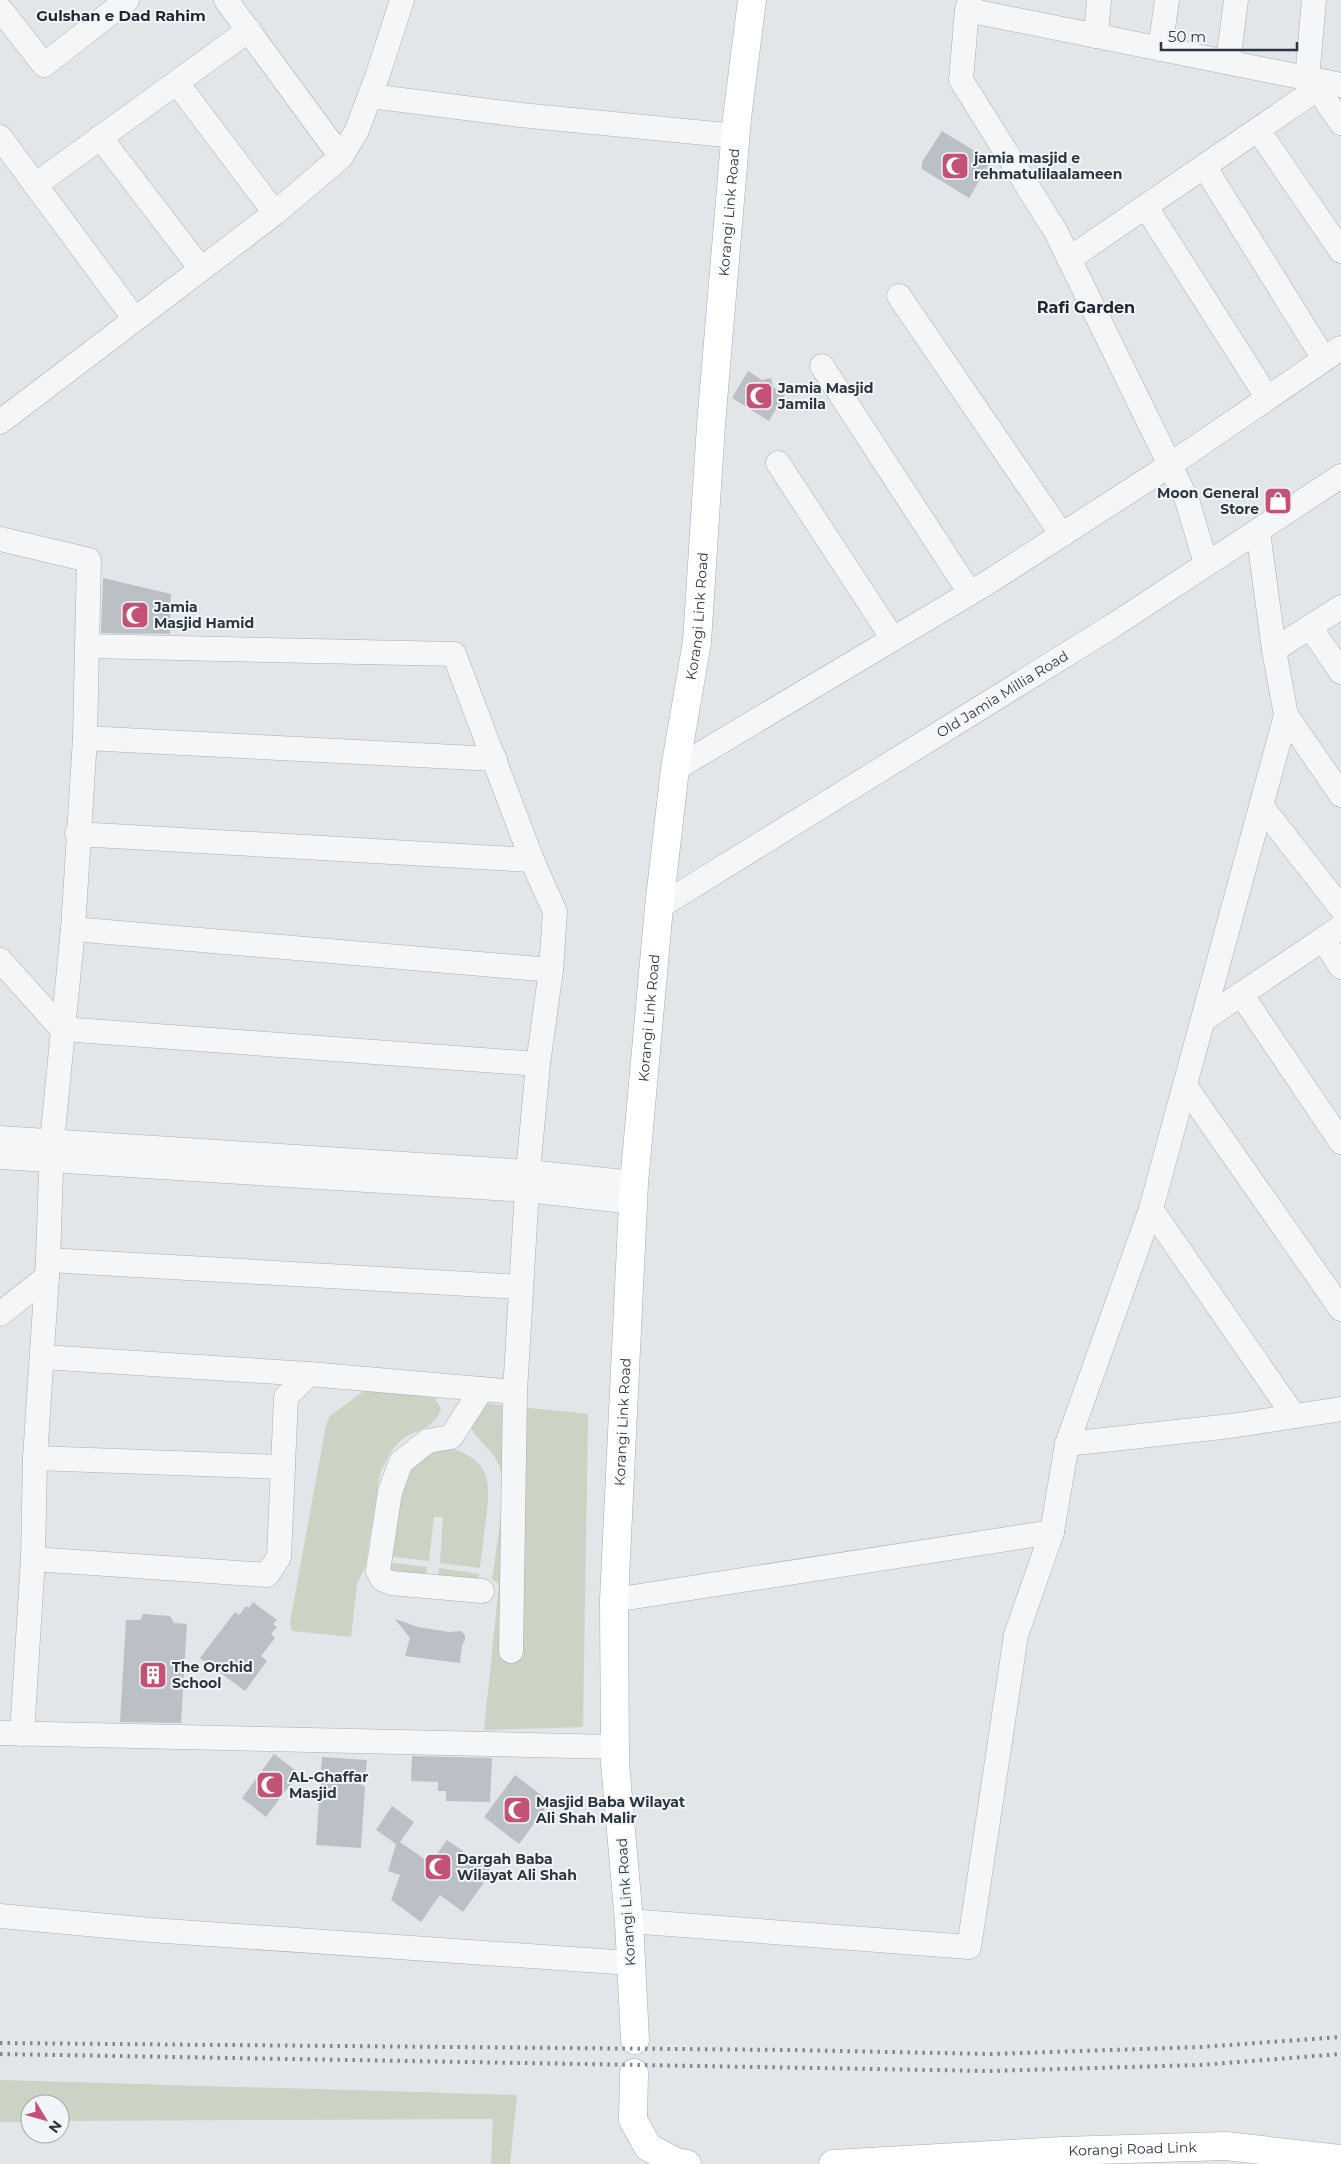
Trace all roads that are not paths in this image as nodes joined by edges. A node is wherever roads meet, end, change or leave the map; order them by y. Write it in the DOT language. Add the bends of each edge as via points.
graph roads {
  1 [pos="127,0"];
  2 [pos="226,0"];
  3 [pos="402,0"];
  4 [pos="752,0"];
  5 [pos="1099,0"];
  6 [pos="1168,0"];
  7 [pos="1236,0"];
  8 [pos="1314,0"];
  9 [pos="968,5"];
  10 [pos="1,10"];
  11 [pos="249,30"];
  12 [pos="1096,36"];
  13 [pos="1160,49"];
  14 [pos="1228,62"];
  15 [pos="177,83"];
  16 [pos="1323,84"];
  17 [pos="370,96"];
  18 [pos="1341,123"];
  19 [pos="1258,130"];
  20 [pos="736,136"];
  21 [pos="0,137"];
  22 [pos="100,137"];
  23 [pos="341,157"];
  24 [pos="1204,166"];
  25 [pos="35,185"];
  26 [pos="1146,207"];
  27 [pos="275,213"];
  28 [pos="1341,252"];
  29 [pos="1069,259"];
  30 [pos="201,269"];
  31 [pos="899,296"];
  32 [pos="134,318"];
  33 [pos="1332,354"];
  34 [pos="822,366"];
  35 [pos="1267,397"];
  36 [pos="0,422"];
  37 [pos="778,463"];
  38 [pos="1170,465"];
  39 [pos="1341,476"];
  40 [pos="1258,532"];
  41 [pos="1062,535"];
  42 [pos="0,539"];
  43 [pos="1206,564"];
  44 [pos="970,593"];
  45 [pos="1341,607"];
  46 [pos="1310,627"];
  47 [pos="893,639"];
  48 [pos="87,646"];
  49 [pos="1274,650"];
  50 [pos="1341,672"];
  51 [pos="1286,715"];
  52 [pos="85,738"];
  53 [pos="495,759"];
  54 [pos="675,769"];
  55 [pos="1341,794"];
  56 [pos="1262,807"];
  57 [pos="77,834"];
  58 [pos="532,860"];
  59 [pos="659,907"];
  60 [pos="1341,908"];
  61 [pos="72,929"];
  62 [pos="1332,933"];
  63 [pos="0,960"];
  64 [pos="1341,967"];
  65 [pos="551,970"];
  66 [pos="1241,994"];
  67 [pos="1203,1020"];
  68 [pos="62,1029"];
  69 [pos="538,1064"];
  70 [pos="1184,1086"];
  71 [pos="0,1138"];
  72 [pos="1341,1142"];
  73 [pos="51,1151"];
  74 [pos="0,1157"];
  75 [pos="527,1181"];
  76 [pos="634,1192"];
  77 [pos="1151,1209"];
  78 [pos="47,1268"];
  79 [pos="521,1287"];
  80 [pos="1341,1309"];
  81 [pos="0,1314"];
  82 [pos="42,1356"];
  83 [pos="309,1374"];
  84 [pos="482,1389"];
  85 [pos="515,1392"];
  86 [pos="1341,1409"];
  87 [pos="1294,1416"];
  88 [pos="1068,1444"];
  89 [pos="35,1458"];
  90 [pos="283,1467"];
  91 [pos="1052,1532"];
  92 [pos="33,1559"];
  93 [pos="482,1591"];
  94 [pos="614,1600"];
  95 [pos="511,1651"];
  96 [pos="11,1733"];
  97 [pos="615,1746"];
  98 [pos="0,1916"];
  99 [pos="630,1921"];
  100 [pos="630,1963"];
  101 [pos="635,2040"];
  102 [pos="634,2073"];
  103 [pos="1341,2159"];
  104 [pos="687,2164"];
  105 [pos="834,2164"];
  1 -- 10 [label="street" via="44,65"];
  2 -- 11 [label="street"];
  3 -- 17 [label="street"];
  4 -- 20 [label="main road, Korangi Link Road"];
  5 -- 12 [label="street"];
  6 -- 13 [label="street"];
  7 -- 14 [label="street"];
  8 -- 16 [label="street"];
  9 -- 12 [label="street"];
  9 -- 29 [label="street" via="961,80 1056,232"];
  11 -- 15 [label="street"];
  11 -- 23 [label="street"];
  12 -- 13 [label="street"];
  13 -- 14 [label="street"];
  14 -- 16 [label="street"];
  15 -- 22 [label="street"];
  15 -- 27 [label="street"];
  16 -- 18 [label="street"];
  16 -- 19 [label="street"];
  17 -- 20 [label="street"];
  17 -- 23 [label="street" via="357,130"];
  19 -- 24 [label="street"];
  19 -- 28 [label="street"];
  20 -- 54 [label="main road, Korangi Link Road" via="711,425 697,642"];
  21 -- 25 [label="street"];
  22 -- 25 [label="street"];
  22 -- 30 [label="street"];
  23 -- 27 [label="street"];
  24 -- 26 [label="street"];
  24 -- 33 [label="street"];
  25 -- 32 [label="street"];
  26 -- 29 [label="street"];
  26 -- 35 [label="street"];
  27 -- 30 [label="street"];
  29 -- 38 [label="street"];
  30 -- 32 [label="street"];
  31 -- 41 [label="street"];
  32 -- 36 [label="street"];
  33 -- 35 [label="street"];
  34 -- 44 [label="street"];
  35 -- 38 [label="street"];
  37 -- 47 [label="street"];
  38 -- 41 [label="street"];
  38 -- 43 [label="street" via="1187,500"];
  39 -- 40 [label="street, Old Jamia Millia Road"];
  40 -- 43 [label="street, Old Jamia Millia Road"];
  40 -- 49 [label="street"];
  41 -- 44 [label="street"];
  42 -- 48 [label="street" via="89,560"];
  43 -- 59 [label="street, Old Jamia Millia Road"];
  44 -- 47 [label="street"];
  45 -- 46 [label="street"];
  46 -- 49 [label="street"];
  46 -- 50 [label="street"];
  47 -- 54 [label="street"];
  48 -- 52 [label="street"];
  48 -- 53 [label="street" via="454,654"];
  49 -- 51 [label="street"];
  51 -- 55 [label="street"];
  51 -- 56 [label="street"];
  52 -- 53 [label="street"];
  52 -- 57 [label="street"];
  53 -- 58 [label="street"];
  54 -- 59 [label="main road, Korangi Link Road"];
  56 -- 60 [label="street"];
  56 -- 67 [label="street"];
  57 -- 58 [label="street"];
  57 -- 61 [label="street"];
  58 -- 65 [label="street" via="555,912"];
  59 -- 76 [label="main road, Korangi Link Road"];
  61 -- 65 [label="street"];
  61 -- 68 [label="street"];
  62 -- 64 [label="street"];
  62 -- 66 [label="street"];
  63 -- 68 [label="street"];
  65 -- 69 [label="street"];
  66 -- 67 [label="street"];
  66 -- 72 [label="street"];
  67 -- 70 [label="street"];
  68 -- 69 [label="street"];
  68 -- 73 [label="street"];
  69 -- 75 [label="street"];
  70 -- 77 [label="street"];
  70 -- 80 [label="street"];
  71 -- 73 [label="street"];
  73 -- 74 [label="street"];
  73 -- 75 [label="street"];
  73 -- 78 [label="street"];
  75 -- 76 [label="street"];
  75 -- 79 [label="street"];
  76 -- 94 [label="main road, Korangi Link Road"];
  77 -- 87 [label="street"];
  77 -- 88 [label="street"];
  78 -- 79 [label="street"];
  78 -- 81 [label="street"];
  78 -- 82 [label="street"];
  79 -- 85 [label="street"];
  82 -- 83 [label="street"];
  82 -- 89 [label="street"];
  83 -- 84 [label="street"];
  83 -- 90 [label="street" via="286,1397"];
  84 -- 85 [label="street"];
  84 -- 93 [label="street" via="451,1437 428,1441 402,1462 390,1492 378,1571 382,1579 391,1583"];
  85 -- 95 [label="street"];
  86 -- 87 [label="street"];
  87 -- 88 [label="street"];
  88 -- 91 [label="street"];
  89 -- 90 [label="street"];
  89 -- 92 [label="street"];
  90 -- 92 [label="street" via="279,1558 267,1575"];
  91 -- 94 [label="street"];
  91 -- 99 [label="street" via="1016,1635 969,1947"];
  92 -- 96 [label="street"];
  94 -- 97 [label="main road, Korangi Link Road"];
  96 -- 97 [label="street"];
  97 -- 99 [label="main road, Korangi Link Road"];
  98 -- 100 [label="street"];
  99 -- 100 [label="main road, Korangi Link Road"];
  100 -- 101 [label="main road, Korangi Link Road"];
  102 -- 104 [label="main road" via="633,2120 648,2148"];
  103 -- 105 [label="main road, Korangi Road Link" via="1226,2146 1062,2151"];
}
